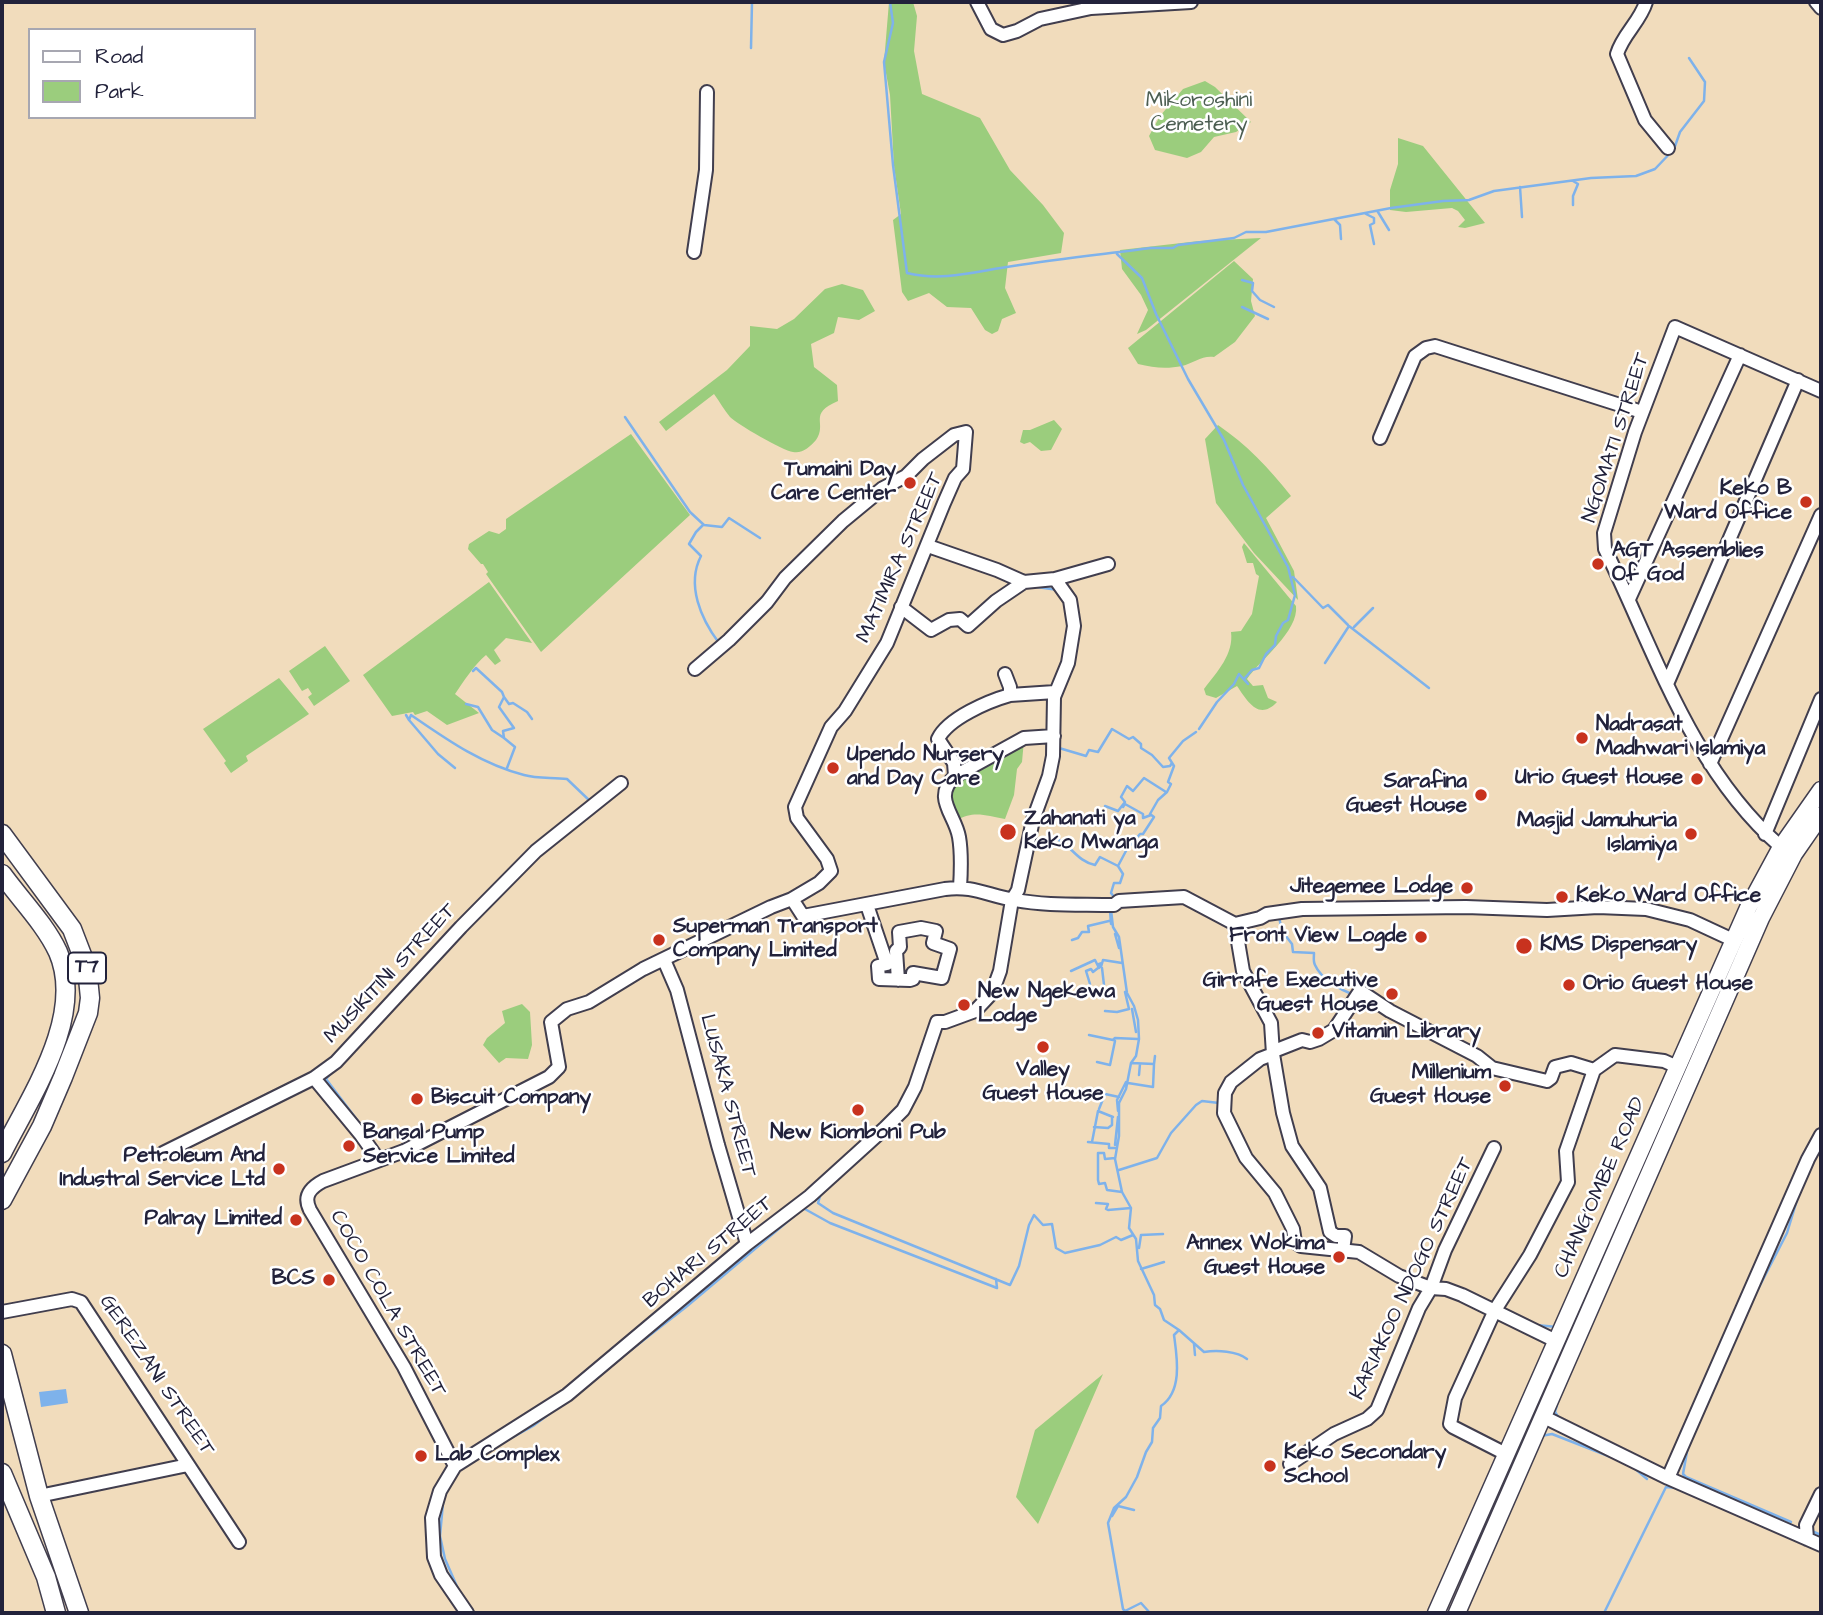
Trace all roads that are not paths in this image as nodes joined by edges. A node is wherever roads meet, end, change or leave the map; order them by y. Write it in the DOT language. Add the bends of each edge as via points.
graph roads {
  1 [pos="977,2"];
  2 [pos="1191,2"];
  3 [pos="1646,2"];
  4 [pos="1816,2"];
  5 [pos="1821,8"];
  6 [pos="707,92"];
  7 [pos="1668,148"];
  8 [pos="694,252"];
  9 [pos="1740,355"];
  10 [pos="1798,380"];
  11 [pos="1821,391"];
  12 [pos="1642,412"];
  13 [pos="1380,438"];
  14 [pos="1821,515"];
  15 [pos="928,546"];
  16 [pos="1108,564"];
  17 [pos="1055,579"];
  18 [pos="1024,582"];
  19 [pos="1629,599"];
  20 [pos="901,607"];
  21 [pos="695,669"];
  22 [pos="1005,674"];
  23 [pos="1667,684"];
  24 [pos="1055,692"];
  25 [pos="1010,695"];
  26 [pos="1821,699"];
  27 [pos="1054,736"];
  28 [pos="1710,764"];
  29 [pos="955,776"];
  30 [pos="621,783"];
  31 [pos="1821,790"];
  32 [pos="1821,815"];
  33 [pos="2,834"];
  34 [pos="1765,834"];
  35 [pos="1781,847"];
  36 [pos="6,880"];
  37 [pos="961,888"];
  38 [pos="792,899"];
  39 [pos="1012,900"];
  40 [pos="867,905"];
  41 [pos="1234,924"];
  42 [pos="1733,940"];
  43 [pos="664,960"];
  44 [pos="898,980"];
  45 [pos="1273,1052"];
  46 [pos="1673,1065"];
  47 [pos="1594,1070"];
  48 [pos="314,1078"];
  49 [pos="1821,1135"];
  50 [pos="7,1137"];
  51 [pos="1494,1147"];
  52 [pos="2,1153"];
  53 [pos="163,1153"];
  54 [pos="377,1159"];
  55 [pos="4,1188"];
  56 [pos="747,1244"];
  57 [pos="1343,1250"];
  58 [pos="1432,1288"];
  59 [pos="1495,1310"];
  60 [pos="2,1312"];
  61 [pos="1556,1341"];
  62 [pos="2,1354"];
  63 [pos="1542,1416"];
  64 [pos="1506,1454"];
  65 [pos="1290,1464"];
  66 [pos="188,1465"];
  67 [pos="455,1466"];
  68 [pos="2,1474"];
  69 [pos="1668,1478"];
  70 [pos="1821,1494"];
  71 [pos="39,1496"];
  72 [pos="1807,1539"];
  73 [pos="239,1542"];
  74 [pos="1821,1545"];
  75 [pos="56,1613"];
  76 [pos="79,1613"];
  77 [pos="467,1613"];
  78 [pos="1436,1613"];
  79 [pos="1457,1613"];
  1 -- 2 [label="street" via="991,29 1003,35 1040,19 1091,8"];
  3 -- 7 [label="street" via="1617,54 1645,120"];
  4 -- 5 [label="street"];
  6 -- 8 [label="street" via="706,170"];
  9 -- 10 [label="street"];
  9 -- 12 [label="street, NGOMATI STREET" via="1675,327"];
  9 -- 19 [label="street"];
  10 -- 11 [label="street"];
  10 -- 23 [label="street"];
  12 -- 13 [label="street" via="1435,346 1415,356"];
  12 -- 19 [label="street, NGOMATI STREET" via="1604,533 1605,549"];
  14 -- 28 [label="street"];
  15 -- 18 [label="street"];
  15 -- 20 [label="street, MATIMIRA STREET"];
  15 -- 21 [label="street, MATIMIRA STREET" via="963,469 966,432 954,435 843,521 767,602"];
  16 -- 17 [label="street"];
  17 -- 18 [label="street"];
  17 -- 24 [label="street" via="1070,600 1074,626 1068,663"];
  18 -- 20 [label="street" via="968,626 960,619 949,620 931,630"];
  19 -- 23 [label="street, NGOMATI STREET"];
  20 -- 38 [label="street, MATIMIRA STREET" via="881,654 831,727 796,804 797,818 831,871"];
  22 -- 25 [label="street"];
  23 -- 28 [label="street, NGOMATI STREET"];
  24 -- 25 [label="street"];
  24 -- 27 [label="street"];
  25 -- 29 [label="street" via="976,707 942,732 938,739 954,763"];
  26 -- 34 [label="street"];
  27 -- 29 [label="street" via="1024,738"];
  27 -- 39 [label="street" via="1049,776"];
  28 -- 34 [label="street, NGOMATI STREET"];
  29 -- 37 [label="street" via="947,784 945,798 959,836"];
  30 -- 48 [label="street, MUSIKITINI STREET" via="536,851 335,1062"];
  31 -- 35 [label="main road, CHANG'OMBE ROAD"];
  32 -- 63 [label="main road, CHANG'OMBE ROAD" via="1773,890"];
  33 -- 55 [label="highway, T7" via="72,929 89,982 88,1013 63,1077 42,1126"];
  34 -- 35 [label="street, NGOMATI STREET"];
  35 -- 42 [label="main road, CHANG'OMBE ROAD"];
  36 -- 50 [label="highway" via="52,943 65,974 66,992 48,1060"];
  37 -- 39 [label="street"];
  37 -- 40 [label="street"];
  38 -- 40 [label="street" via="802,916"];
  38 -- 43 [label="street"];
  39 -- 41 [label="street" via="1114,905 1185,897"];
  39 -- 56 [label="street, BOHARI STREET" via="992,993 975,1011 937,1022 903,1110 820,1188"];
  40 -- 44 [label="street" via="887,964 878,967 879,979"];
  41 -- 42 [label="street" via="1302,909 1598,907 1646,909 1690,920"];
  41 -- 45 [label="street" via="1242,971 1271,1023"];
  42 -- 61 [label="main road, CHANG'OMBE ROAD"];
  43 -- 54 [label="street" via="589,1002 567,1009 551,1022 559,1056 557,1072 404,1151"];
  43 -- 56 [label="street, LUSAKA STREET" via="677,990"];
  44 -- 44 [label="street" via="899,932 921,928 936,932 933,943 950,950 944,976 913,973 912,979"];
  45 -- 47 [label="street" via="1334,1030 1360,991 1492,1068 1547,1081 1555,1067 1571,1063"];
  45 -- 57 [label="street" via="1292,1146 1320,1188 1330,1232 1345,1236"];
  45 -- 57 [label="street" via="1231,1082 1224,1113 1246,1158 1281,1204 1295,1242"];
  46 -- 47 [label="street" via="1615,1055"];
  47 -- 59 [label="street" via="1566,1151 1568,1182"];
  48 -- 53 [label="street, MUSIKITINI STREET"];
  48 -- 54 [label="street"];
  49 -- 69 [label="street"];
  50 -- 52 [label="highway"];
  51 -- 58 [label="street, KARIAKOO NDOGO STREET"];
  54 -- 67 [label="street, COCO COLA STREET" via="313,1187 307,1195 308,1205 404,1367"];
  56 -- 67 [label="street, BOHARI STREET" via="567,1395"];
  57 -- 58 [label="street" via="1359,1252 1399,1276"];
  58 -- 59 [label="street"];
  58 -- 65 [label="street, KARIAKOO NDOGO STREET" via="1419,1308 1377,1410"];
  59 -- 61 [label="street"];
  59 -- 64 [label="street" via="1455,1398 1450,1424"];
  60 -- 66 [label="street, GEREZANI STREET" via="72,1299 81,1302"];
  61 -- 64 [label="main road, CHANG'OMBE ROAD"];
  62 -- 71 [label="highway"];
  63 -- 69 [label="street"];
  63 -- 79 [label="main road, CHANG'OMBE ROAD"];
  64 -- 78 [label="main road, CHANG'OMBE ROAD"];
  66 -- 71 [label="street"];
  66 -- 73 [label="street, GEREZANI STREET"];
  67 -- 77 [label="street, BOHARI STREET" via="440,1491 432,1518 434,1558"];
  68 -- 75 [label="highway" via="46,1577"];
  69 -- 72 [label="street"];
  70 -- 72 [label="street" via="1806,1525"];
  71 -- 76 [label="highway"];
  72 -- 74 [label="street"];
}
